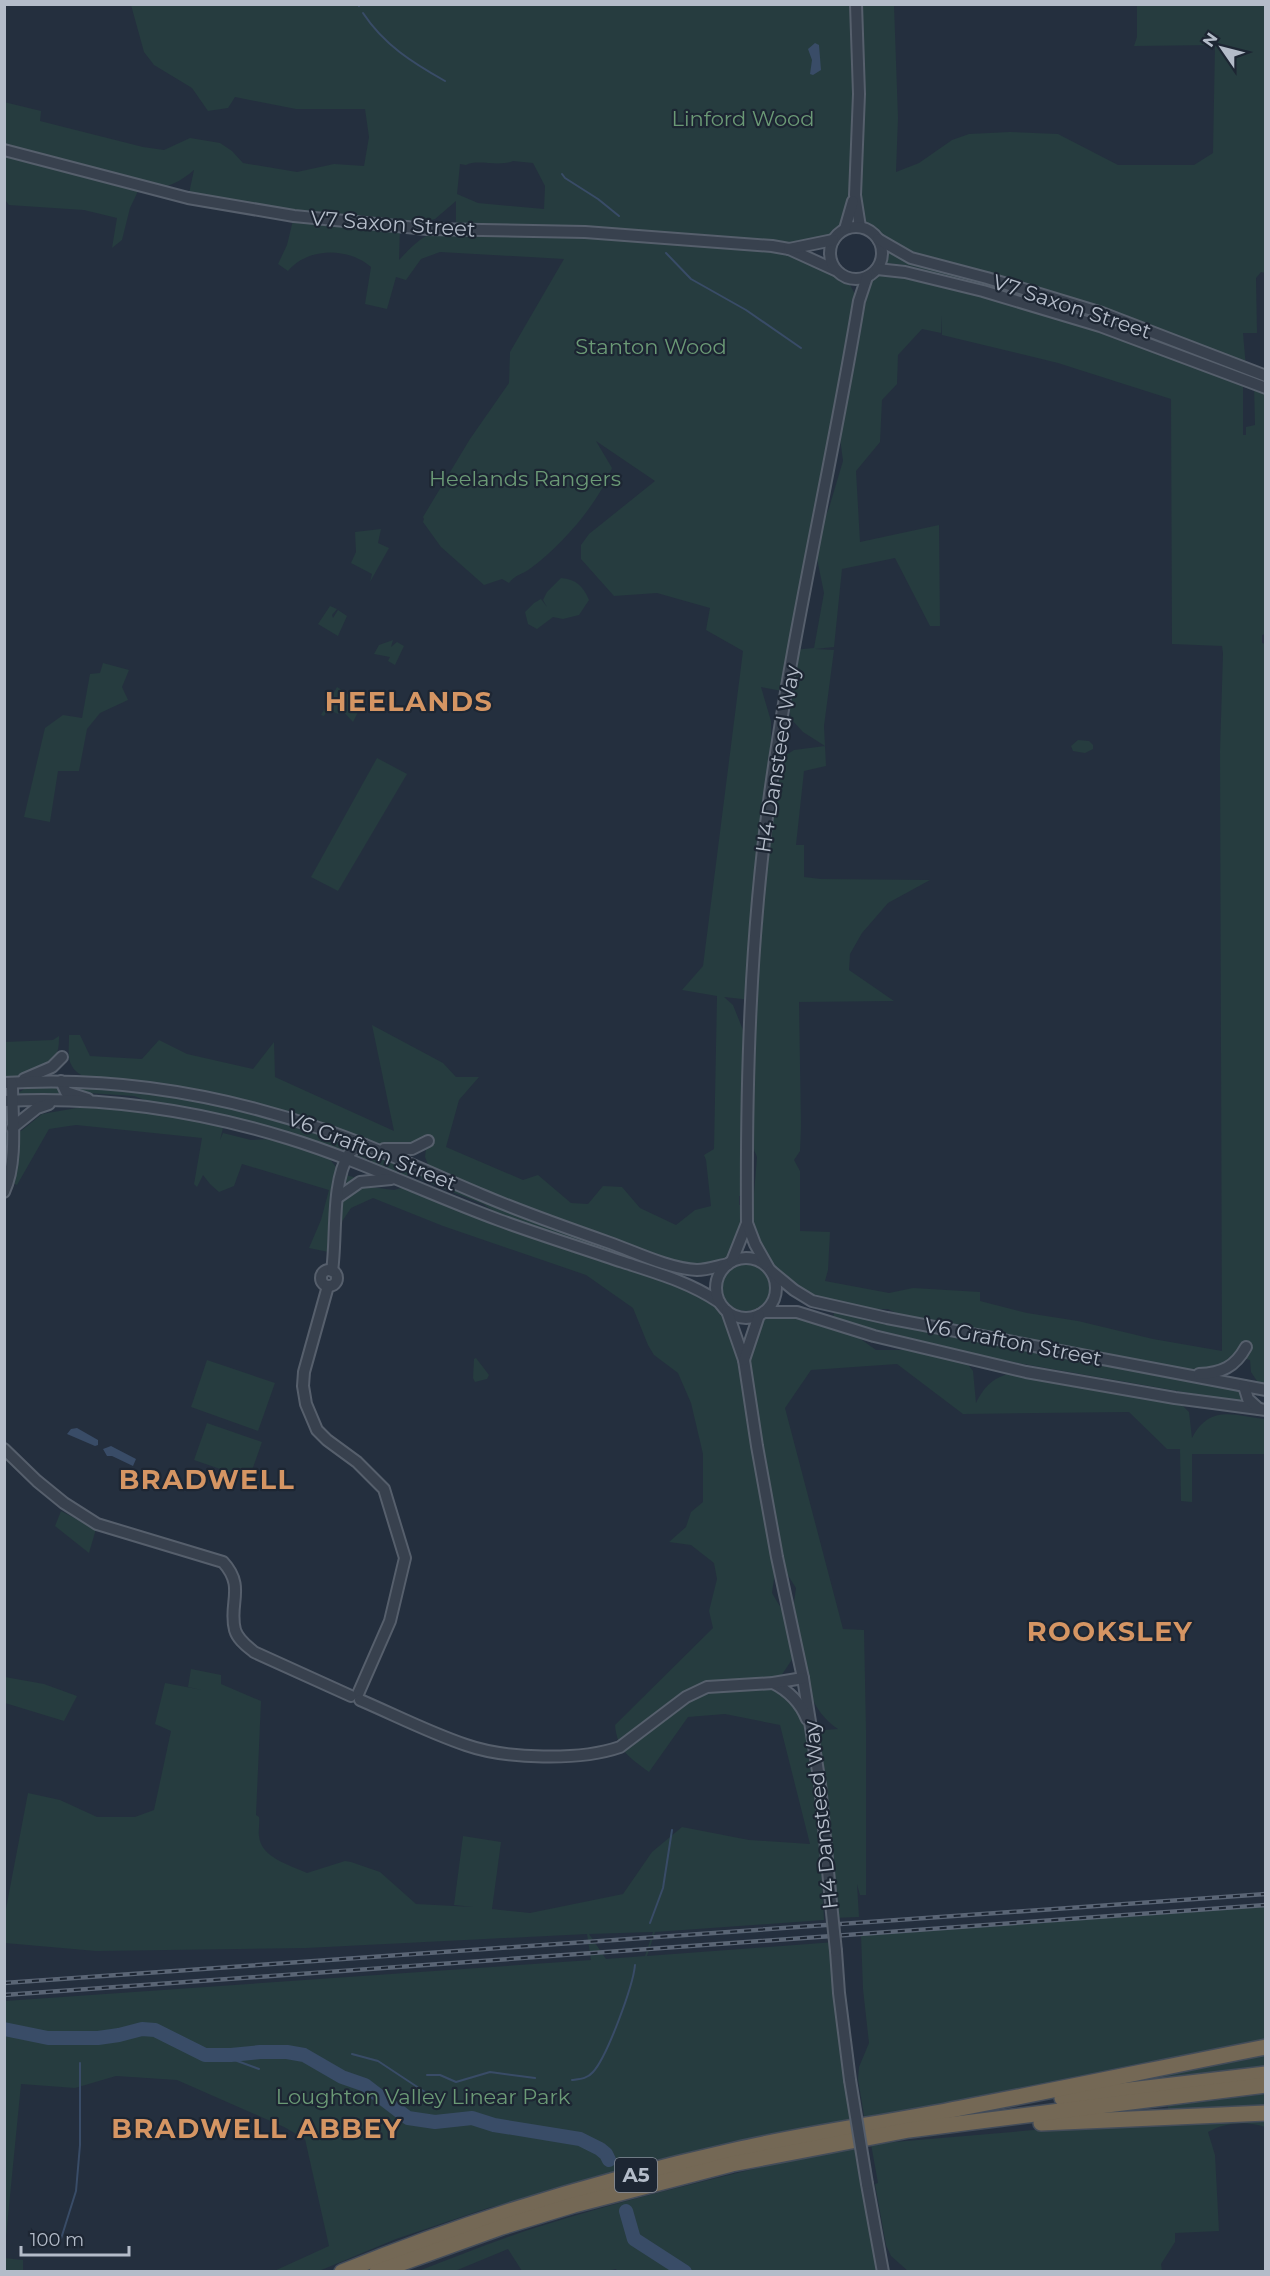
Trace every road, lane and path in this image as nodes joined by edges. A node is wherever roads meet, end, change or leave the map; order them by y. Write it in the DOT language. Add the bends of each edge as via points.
graph roads {
  1 [pos="856,4"];
  2 [pos="4,150"];
  3 [pos="855,192"];
  4 [pos="860,227"];
  5 [pos="845,229"];
  6 [pos="878,239"];
  7 [pos="833,240"];
  8 [pos="783,248"];
  9 [pos="877,269"];
  10 [pos="835,270"];
  11 [pos="867,278"];
  12 [pos="847,279"];
  13 [pos="859,301"];
  14 [pos="1266,376"];
  15 [pos="1266,388"];
  16 [pos="62,1057"];
  17 [pos="61,1081"];
  18 [pos="11,1083"];
  19 [pos="8,1101"];
  20 [pos="57,1102"];
  21 [pos="105,1103"];
  22 [pos="12,1128"];
  23 [pos="428,1142"];
  24 [pos="369,1147"];
  25 [pos="347,1160"];
  26 [pos="413,1166"];
  27 [pos="394,1179"];
  28 [pos="4,1192"];
  29 [pos="435,1195"];
  30 [pos="337,1198"];
  31 [pos="747,1219"];
  32 [pos="730,1262"];
  33 [pos="770,1269"];
  34 [pos="723,1307"];
  35 [pos="762,1314"];
  36 [pos="1246,1347"];
  37 [pos="744,1361"];
  38 [pos="1184,1375"];
  39 [pos="1244,1386"];
  40 [pos="1264,1390"];
  41 [pos="1262,1410"];
  42 [pos="4,1449"];
  43 [pos="803,1678"];
  44 [pos="773,1683"];
  45 [pos="356,1697"];
  46 [pos="812,1731"];
  47 [pos="1266,2046"];
  48 [pos="1266,2074"];
  49 [pos="1266,2085"];
  50 [pos="939,2112"];
  51 [pos="1266,2113"];
  52 [pos="909,2130"];
  53 [pos="342,2271"];
  54 [pos="377,2271"];
  55 [pos="883,2271"];
  1 -- 3 [label="street" via="859,94"];
  2 -- 8 [label="street, V7 Saxon Street" via="188,198 343,222 427,230 585,232"];
  3 -- 4 [label="street"];
  3 -- 5 [label="street"];
  4 -- 5 [label="street"];
  4 -- 6 [label="street"];
  5 -- 7 [label="street"];
  6 -- 9 [label="street" via="882,254"];
  6 -- 14 [label="street, V7 Saxon Street" via="911,258 1102,313"];
  7 -- 8 [label="street, V7 Saxon Street"];
  7 -- 10 [label="street" via="829,255"];
  8 -- 10 [label="street, V7 Saxon Street"];
  9 -- 11 [label="street"];
  9 -- 15 [label="street, V7 Saxon Street" via="983,291 1100,326"];
  10 -- 12 [label="street"];
  11 -- 12 [label="street"];
  11 -- 13 [label="street, H4 Dansteed Way"];
  12 -- 13 [label="street"];
  13 -- 31 [label="street, H4 Dansteed Way" via="770,794 748,1042"];
  16 -- 18 [label="street" via="43,1073"];
  17 -- 18 [label="street, V6 Grafton Street"];
  17 -- 21 [label="street" via="66,1092"];
  17 -- 24 [label="street, V6 Grafton Street" via="175,1091 218,1099 262,1109"];
  18 -- 19 [label="street"];
  19 -- 20 [label="street, V6 Grafton Street"];
  19 -- 22 [label="street"];
  20 -- 21 [label="street, V6 Grafton Street"];
  20 -- 22 [label="street" via="37,1108"];
  21 -- 25 [label="street, V6 Grafton Street" via="169,1110 247,1127"];
  22 -- 28 [label="street" via="12,1159"];
  23 -- 24 [label="street" via="402,1151"];
  24 -- 25 [label="street" via="353,1150"];
  24 -- 26 [label="street, V6 Grafton Street"];
  25 -- 27 [label="street, V6 Grafton Street"];
  25 -- 30 [label="street"];
  26 -- 29 [label="street" via="417,1183"];
  26 -- 32 [label="street, V6 Grafton Street" via="565,1228 646,1256 694,1270"];
  27 -- 29 [label="street, V6 Grafton Street"];
  27 -- 30 [label="street" via="360,1182"];
  29 -- 34 [label="street, V6 Grafton Street" via="687,1283"];
  30 -- 45 [label="street" via="332,1271 326,1270 322,1275 322,1282 328,1286 304,1372 306,1404 327,1440 357,1462 384,1490 405,1558 390,1621"];
  31 -- 32 [label="street, H4 Dansteed Way"];
  31 -- 33 [label="street, H4 Dansteed Way" via="755,1244"];
  32 -- 33 [label="street" via="750,1258"];
  32 -- 34 [label="street" via="716,1282"];
  33 -- 35 [label="street" via="776,1293"];
  33 -- 38 [label="street, V6 Grafton Street" via="812,1301"];
  34 -- 35 [label="street" via="739,1317"];
  34 -- 37 [label="street, H4 Dansteed Way"];
  35 -- 37 [label="street, H4 Dansteed Way"];
  35 -- 41 [label="street, V6 Grafton Street" via="787,1311 885,1339 1026,1371"];
  36 -- 38 [label="street" via="1224,1371"];
  37 -- 43 [label="street, H4 Dansteed Way"];
  38 -- 39 [label="street, V6 Grafton Street"];
  39 -- 40 [label="street, V6 Grafton Street"];
  39 -- 41 [label="street" via="1248,1400"];
  42 -- 45 [label="street" via="64,1503 97,1524 223,1562 232,1572 235,1630 243,1643 254,1652"];
  43 -- 44 [label="street"];
  43 -- 46 [label="street, H4 Dansteed Way"];
  44 -- 45 [label="street" via="707,1687 686,1697 620,1748 571,1756 508,1754 467,1746"];
  44 -- 46 [label="street" via="795,1699"];
  46 -- 55 [label="street, H4 Dansteed Way, bridge" via="850,2080"];
  47 -- 50 [label="highway"];
  48 -- 50 [label="highway, A5"];
  49 -- 52 [label="highway, A5"];
  50 -- 53 [label="highway, A5" via="736,2150 615,2180 490,2217"];
  51 -- 52 [label="highway"];
  52 -- 54 [label="highway, A5" via="732,2164 621,2192 502,2227"];
}
